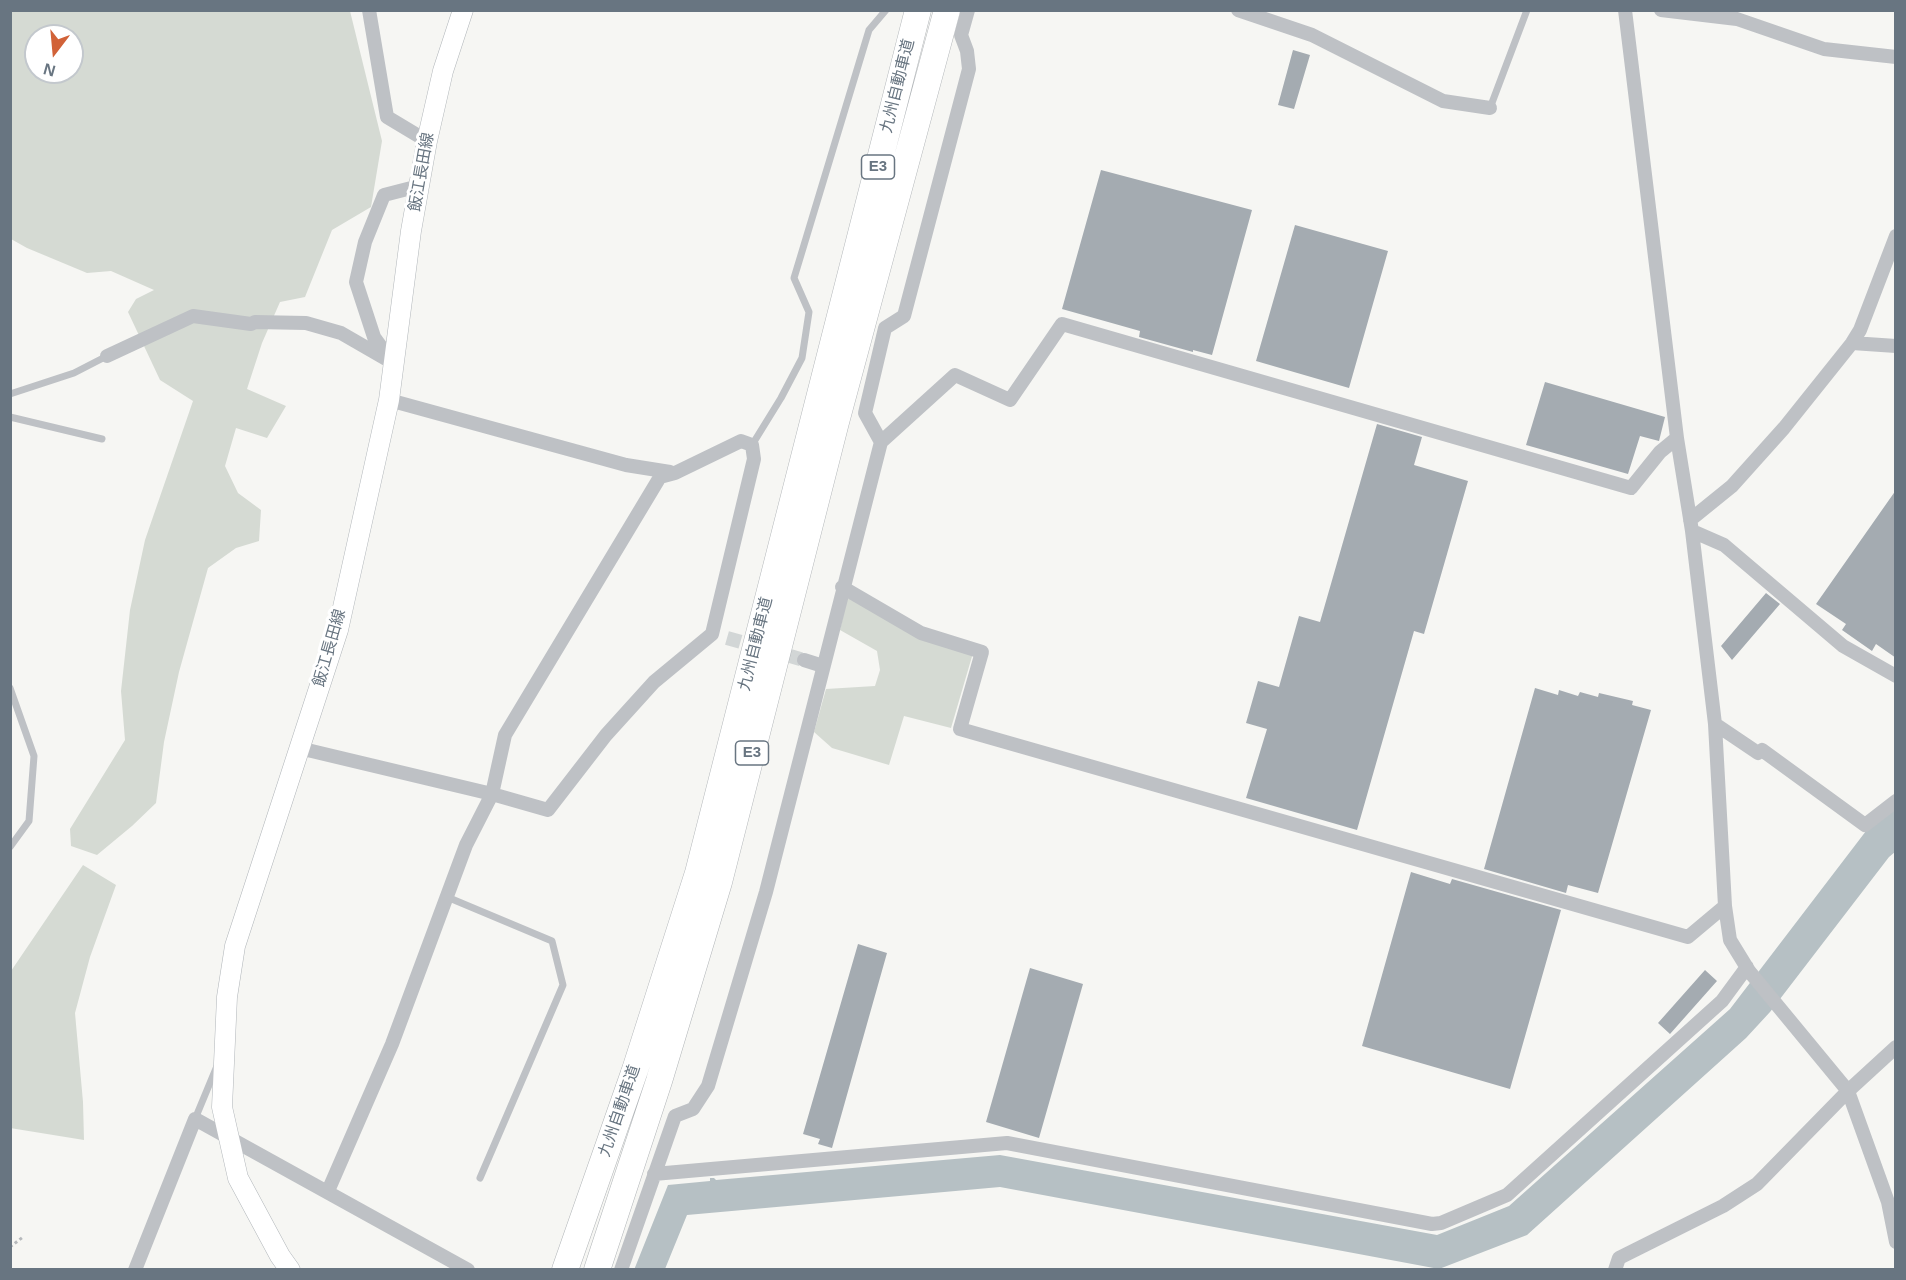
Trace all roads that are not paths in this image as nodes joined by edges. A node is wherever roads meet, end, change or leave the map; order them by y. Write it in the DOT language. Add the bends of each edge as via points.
graph roads {
  1 [pos="369,10"];
  2 [pos="463,10"];
  3 [pos="886,10"];
  4 [pos="918,10"];
  5 [pos="947,10"];
  6 [pos="968,10"];
  7 [pos="1238,10"];
  8 [pos="1527,10"];
  9 [pos="1625,10"];
  10 [pos="1660,10"];
  11 [pos="1739,15"];
  12 [pos="1896,57"];
  13 [pos="1490,108"];
  14 [pos="427,141"];
  15 [pos="419,186"];
  16 [pos="1896,236"];
  17 [pos="858,295"];
  18 [pos="1852,343"];
  19 [pos="1896,346"];
  20 [pos="107,356"];
  21 [pos="393,363"];
  22 [pos="10,394"];
  23 [pos="389,400"];
  24 [pos="10,417"];
  25 [pos="825,420"];
  26 [pos="1677,438"];
  27 [pos="102,439"];
  28 [pos="880,442"];
  29 [pos="752,446"];
  30 [pos="675,473"];
  31 [pos="1691,525"];
  32 [pos="842,587"];
  33 [pos="712,634"];
  34 [pos="727,638"];
  35 [pos="804,660"];
  36 [pos="823,666"];
  37 [pos="1896,676"];
  38 [pos="10,688"];
  39 [pos="1715,724"];
  40 [pos="299,748"];
  41 [pos="492,794"];
  42 [pos="1896,801"];
  43 [pos="10,847"];
  44 [pos="447,897"];
  45 [pos="1725,906"];
  46 [pos="1748,969"];
  47 [pos="223,1050"];
  48 [pos="1894,1050"];
  49 [pos="1848,1091"];
  50 [pos="195,1119"];
  51 [pos="229,1138"];
  52 [pos="654,1174"];
  53 [pos="480,1178"];
  54 [pos="328,1191"];
  55 [pos="1896,1242"];
  56 [pos="135,1269"];
  57 [pos="290,1269"];
  58 [pos="468,1269"];
  59 [pos="565,1269"];
  60 [pos="597,1269"];
  61 [pos="621,1269"];
  62 [pos="1615,1269"];
  1 -- 14 [label="street" via="387,117"];
  2 -- 14 [label="main road, 飯江長田線" via="443,71"];
  3 -- 29 [label="lane" via="869,30 794,278 809,312 802,358"];
  4 -- 17 [label="highway, 九州自動車道 / E3"];
  5 -- 17 [label="highway, 九州自動車道 / E3"];
  6 -- 28 [label="street" via="961,35 969,69 904,316 885,328 865,413"];
  7 -- 13 [label="street" via="1312,35 1443,100"];
  8 -- 13 [label="lane"];
  9 -- 26 [label="street"];
  10 -- 11 [label="street"];
  11 -- 12 [label="street" via="1824,49"];
  14 -- 15 [label="main road, 飯江長田線"];
  15 -- 21 [label="main road, 飯江長田線"];
  15 -- 21 [label="street" via="384,195 365,242 356,282 375,337"];
  16 -- 18 [label="street"];
  17 -- 25 [label="highway, 九州自動車道 / E3"];
  18 -- 19 [label="street"];
  18 -- 31 [label="street" via="1784,428"];
  20 -- 21 [label="street" via="193,316 251,324 306,323 341,333"];
  20 -- 22 [label="lane" via="74,373"];
  21 -- 23 [label="main road, 飯江長田線"];
  23 -- 30 [label="street" via="626,465"];
  23 -- 40 [label="main road, 飯江長田線" via="338,630"];
  24 -- 27 [label="lane"];
  25 -- 59 [label="highway, 九州自動車道 / E3" via="698,873 635,1071"];
  25 -- 60 [label="highway, 九州自動車道 / E3" via="719,882"];
  26 -- 28 [label="street" via="1660,452 1631,488 1062,324 1010,400 955,375"];
  26 -- 31 [label="street"];
  28 -- 32 [label="street"];
  29 -- 30 [label="street" via="741,441"];
  29 -- 33 [label="street" via="754,459"];
  30 -- 41 [label="street" via="660,477 505,735"];
  31 -- 37 [label="street" via="1724,545 1843,646"];
  31 -- 39 [label="street"];
  32 -- 36 [label="street"];
  32 -- 45 [label="street" via="921,633 982,652 960,729 1688,937"];
  33 -- 34 [label="street"];
  33 -- 41 [label="street" via="654,682 606,735 548,810"];
  35 -- 36 [label="street"];
  36 -- 52 [label="street" via="766,892 708,1086 693,1108 675,1116"];
  38 -- 43 [label="lane" via="34,756 29,821"];
  39 -- 42 [label="street" via="1758,753 1762,750 1865,825"];
  39 -- 45 [label="street"];
  40 -- 41 [label="street"];
  40 -- 47 [label="main road, 飯江長田線" via="235,946"];
  41 -- 44 [label="street" via="466,845"];
  44 -- 53 [label="lane" via="552,941 563,985"];
  44 -- 54 [label="street" via="392,1044"];
  45 -- 46 [label="street" via="1730,940"];
  46 -- 49 [label="street"];
  46 -- 52 [label="street" via="1722,1000 1507,1195 1441,1223 1007,1143"];
  47 -- 50 [label="lane"];
  47 -- 51 [label="main road, 飯江長田線" via="222,1107"];
  48 -- 49 [label="street"];
  49 -- 55 [label="street" via="1888,1202"];
  49 -- 62 [label="street" via="1757,1184 1724,1206 1619,1258"];
  50 -- 51 [label="street"];
  50 -- 56 [label="street"];
  51 -- 54 [label="street"];
  51 -- 57 [label="main road, 飯江長田線" via="238,1178"];
  52 -- 61 [label="street"];
  54 -- 58 [label="street"];
}
